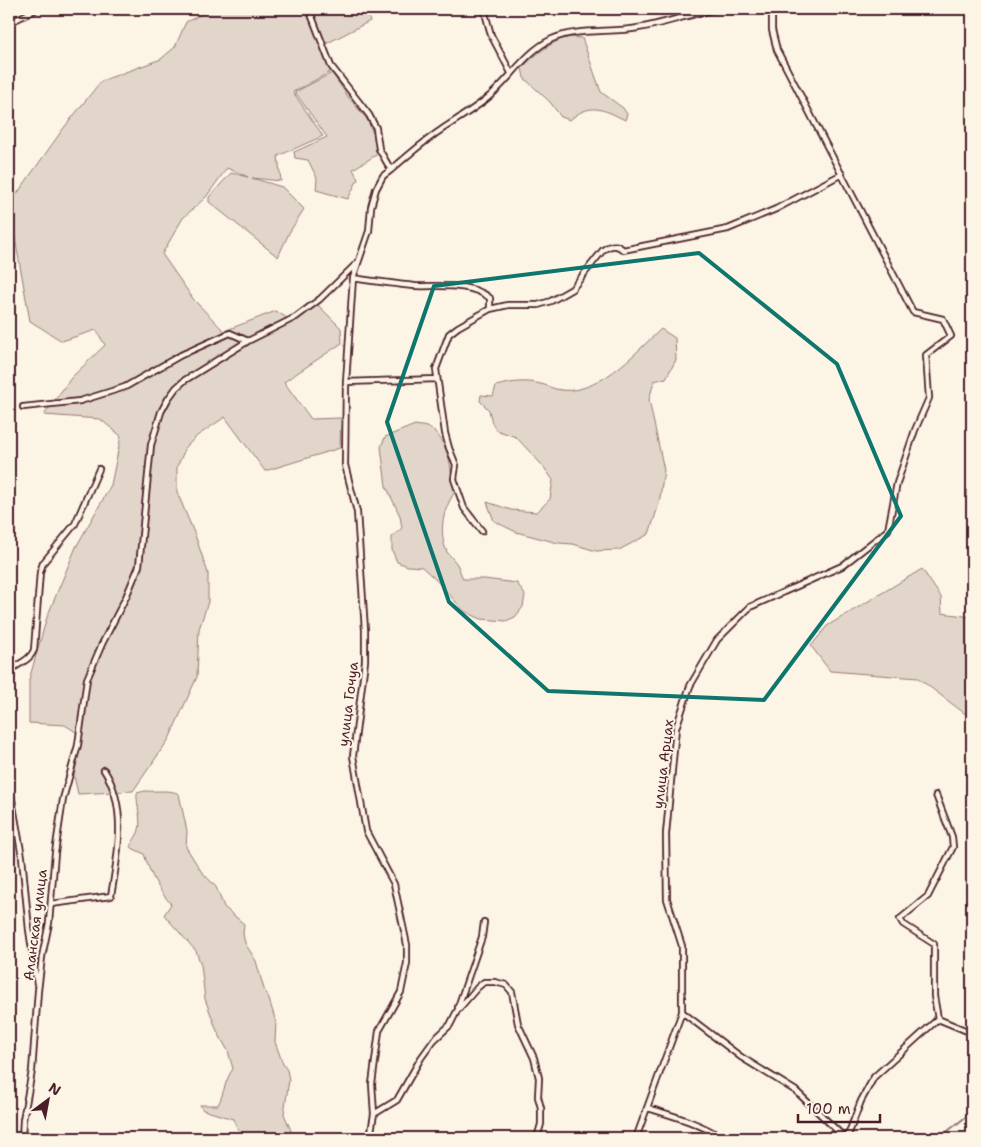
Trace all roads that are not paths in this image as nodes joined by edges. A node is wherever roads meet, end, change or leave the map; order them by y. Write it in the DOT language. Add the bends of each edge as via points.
graph roads {
  1 [pos="36,9"];
  2 [pos="309,9"];
  3 [pos="484,9"];
  4 [pos="719,9"];
  5 [pos="772,9"];
  6 [pos="9,23"];
  7 [pos="511,73"];
  8 [pos="391,170"];
  9 [pos="842,174"];
  10 [pos="360,260"];
  11 [pos="353,278"];
  12 [pos="490,309"];
  13 [pos="248,341"];
  14 [pos="437,379"];
  15 [pos="346,382"];
  16 [pos="23,407"];
  17 [pos="99,469"];
  18 [pos="482,531"];
  19 [pos="9,672"];
  20 [pos="104,770"];
  21 [pos="9,783"];
  22 [pos="936,795"];
  23 [pos="51,904"];
  24 [pos="484,922"];
  25 [pos="38,991"];
  26 [pos="457,1011"];
  27 [pos="682,1012"];
  28 [pos="938,1019"];
  29 [pos="972,1033"];
  30 [pos="648,1108"];
  31 [pos="374,1114"];
  32 [pos="22,1138"];
  33 [pos="370,1138"];
  34 [pos="538,1138"];
  35 [pos="636,1138"];
  36 [pos="723,1138"];
  37 [pos="846,1138"];
  1 -- 6 [label="street"];
  2 -- 8 [label="street" via="332,66 376,128 379,149"];
  3 -- 7 [label="street" via="491,35"];
  4 -- 7 [label="street, улица Гочуа" via="640,28 564,34 533,51"];
  5 -- 9 [label="street" via="772,30 777,50"];
  7 -- 8 [label="street, улица Гочуа" via="486,100 419,146"];
  8 -- 10 [label="street, улица Гочуа" via="383,176 376,189"];
  9 -- 12 [label="street" via="776,209 728,229 624,250 620,246 608,246 572,289 551,301"];
  9 -- 27 [label="street, улица Арцах" via="914,312 943,319 951,336 926,355 929,398 897,483 888,530 842,566 750,607 717,640 690,686 676,728 666,834 668,899 682,946"];
  10 -- 11 [label="street, улица Гочуа"];
  10 -- 13 [label="street, Аланская улица" via="320,299 296,317"];
  11 -- 12 [label="street" via="475,290 490,298"];
  11 -- 15 [label="street, улица Гочуа"];
  12 -- 14 [label="street" via="449,334 438,361"];
  13 -- 16 [label="street" via="230,333 181,355 125,387 80,401"];
  13 -- 23 [label="street, Аланская улица" via="185,380 161,412 151,445 139,566 87,679 78,745 63,799"];
  14 -- 15 [label="street"];
  14 -- 18 [label="street" via="448,448 456,465 454,479 464,508"];
  15 -- 31 [label="street, улица Гочуа" via="344,466 357,512 365,630 365,661 353,756 366,831 394,884 407,945 401,992 379,1031 372,1084"];
  17 -- 19 [label="street" via="75,524 40,572 32,656"];
  20 -- 23 [label="street" via="117,801 119,824 111,896"];
  21 -- 25 [label="street" via="22,857"];
  22 -- 28 [label="street" via="953,847 928,896 900,920 934,944 934,996"];
  23 -- 25 [label="street, Аланская улица"];
  24 -- 26 [label="street" via="482,938"];
  25 -- 32 [label="street, Аланская улица" via="32,1071"];
  26 -- 31 [label="street" via="450,1025 420,1058 397,1100"];
  26 -- 34 [label="street" via="484,982 506,985 512,992 518,1024 534,1058 539,1078 541,1124"];
  27 -- 30 [label="street, улица Арцах"];
  27 -- 37 [label="street" via="741,1057 796,1091"];
  28 -- 29 [label="street"];
  28 -- 37 [label="street" via="874,1077"];
  30 -- 35 [label="street, улица Арцах"];
  30 -- 36 [label="street" via="688,1120"];
  31 -- 33 [label="street, улица Гочуа"];
}
